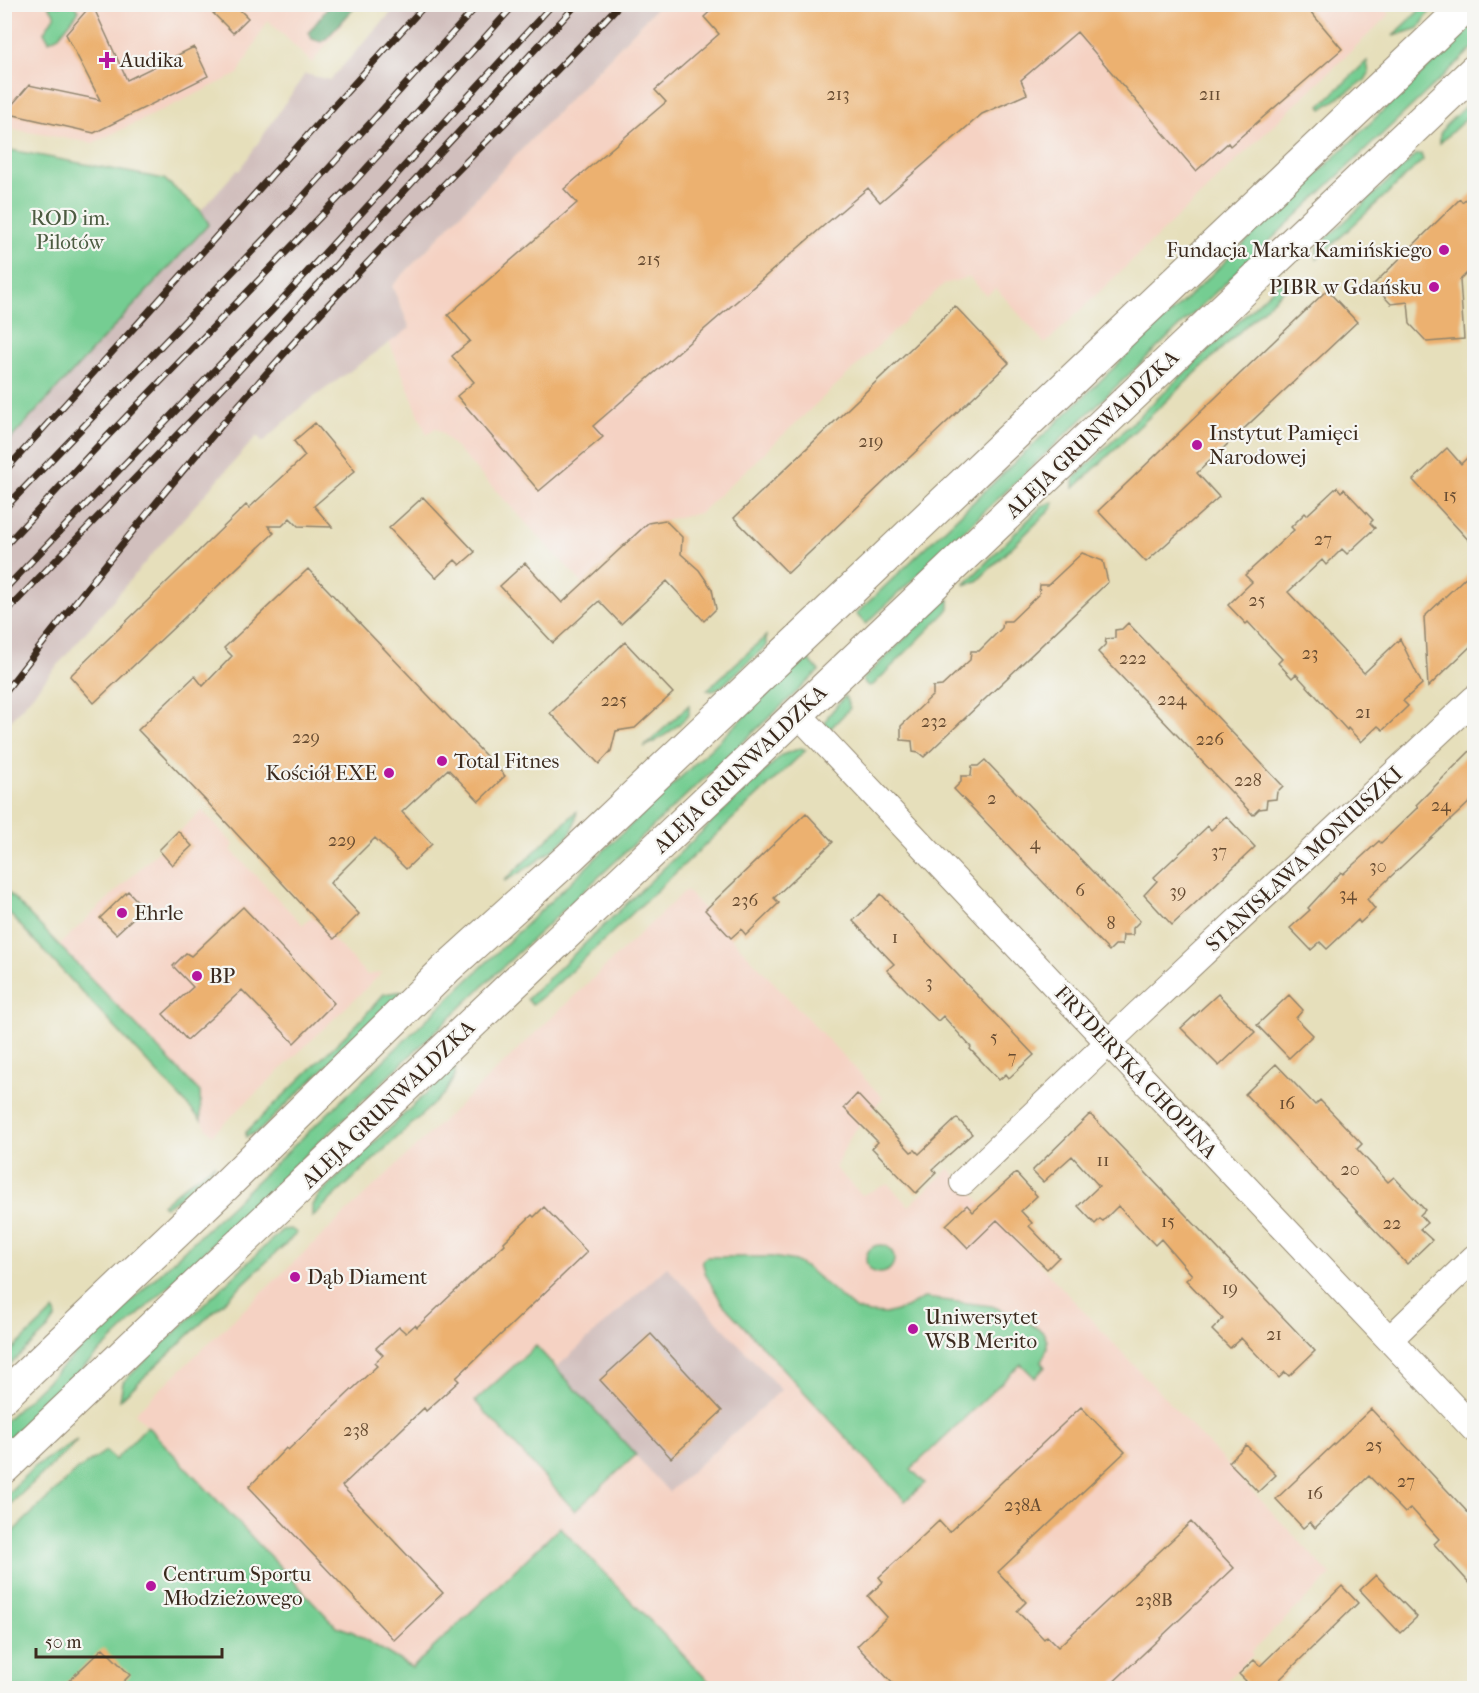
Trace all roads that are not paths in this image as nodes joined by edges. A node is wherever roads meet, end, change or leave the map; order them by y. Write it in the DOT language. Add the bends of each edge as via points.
graph roads {
  1 [pos="1468,4"];
  2 [pos="1474,71"];
  3 [pos="1474,699"];
  4 [pos="798,714"];
  5 [pos="1109,1043"];
  6 [pos="963,1182"];
  7 [pos="1474,1258"];
  8 [pos="1390,1339"];
  9 [pos="4,1396"];
  10 [pos="1474,1429"];
  11 [pos="4,1468"];
  1 -- 9 [label="main road" via="570,857 446,969"];
  2 -- 4 [label="main road, ALEJA GRUNWALDZKA"];
  3 -- 5 [label="street, STANISŁAWA MONIUSZKI"];
  4 -- 5 [label="street, FRYDERYKA CHOPINA"];
  4 -- 11 [label="main road, ALEJA GRUNWALDZKA"];
  5 -- 6 [label="street, STANISŁAWA MONIUSZKI"];
  5 -- 8 [label="street, FRYDERYKA CHOPINA"];
  7 -- 8 [label="street"];
  8 -- 10 [label="street, FRYDERYKA CHOPINA"];
}
